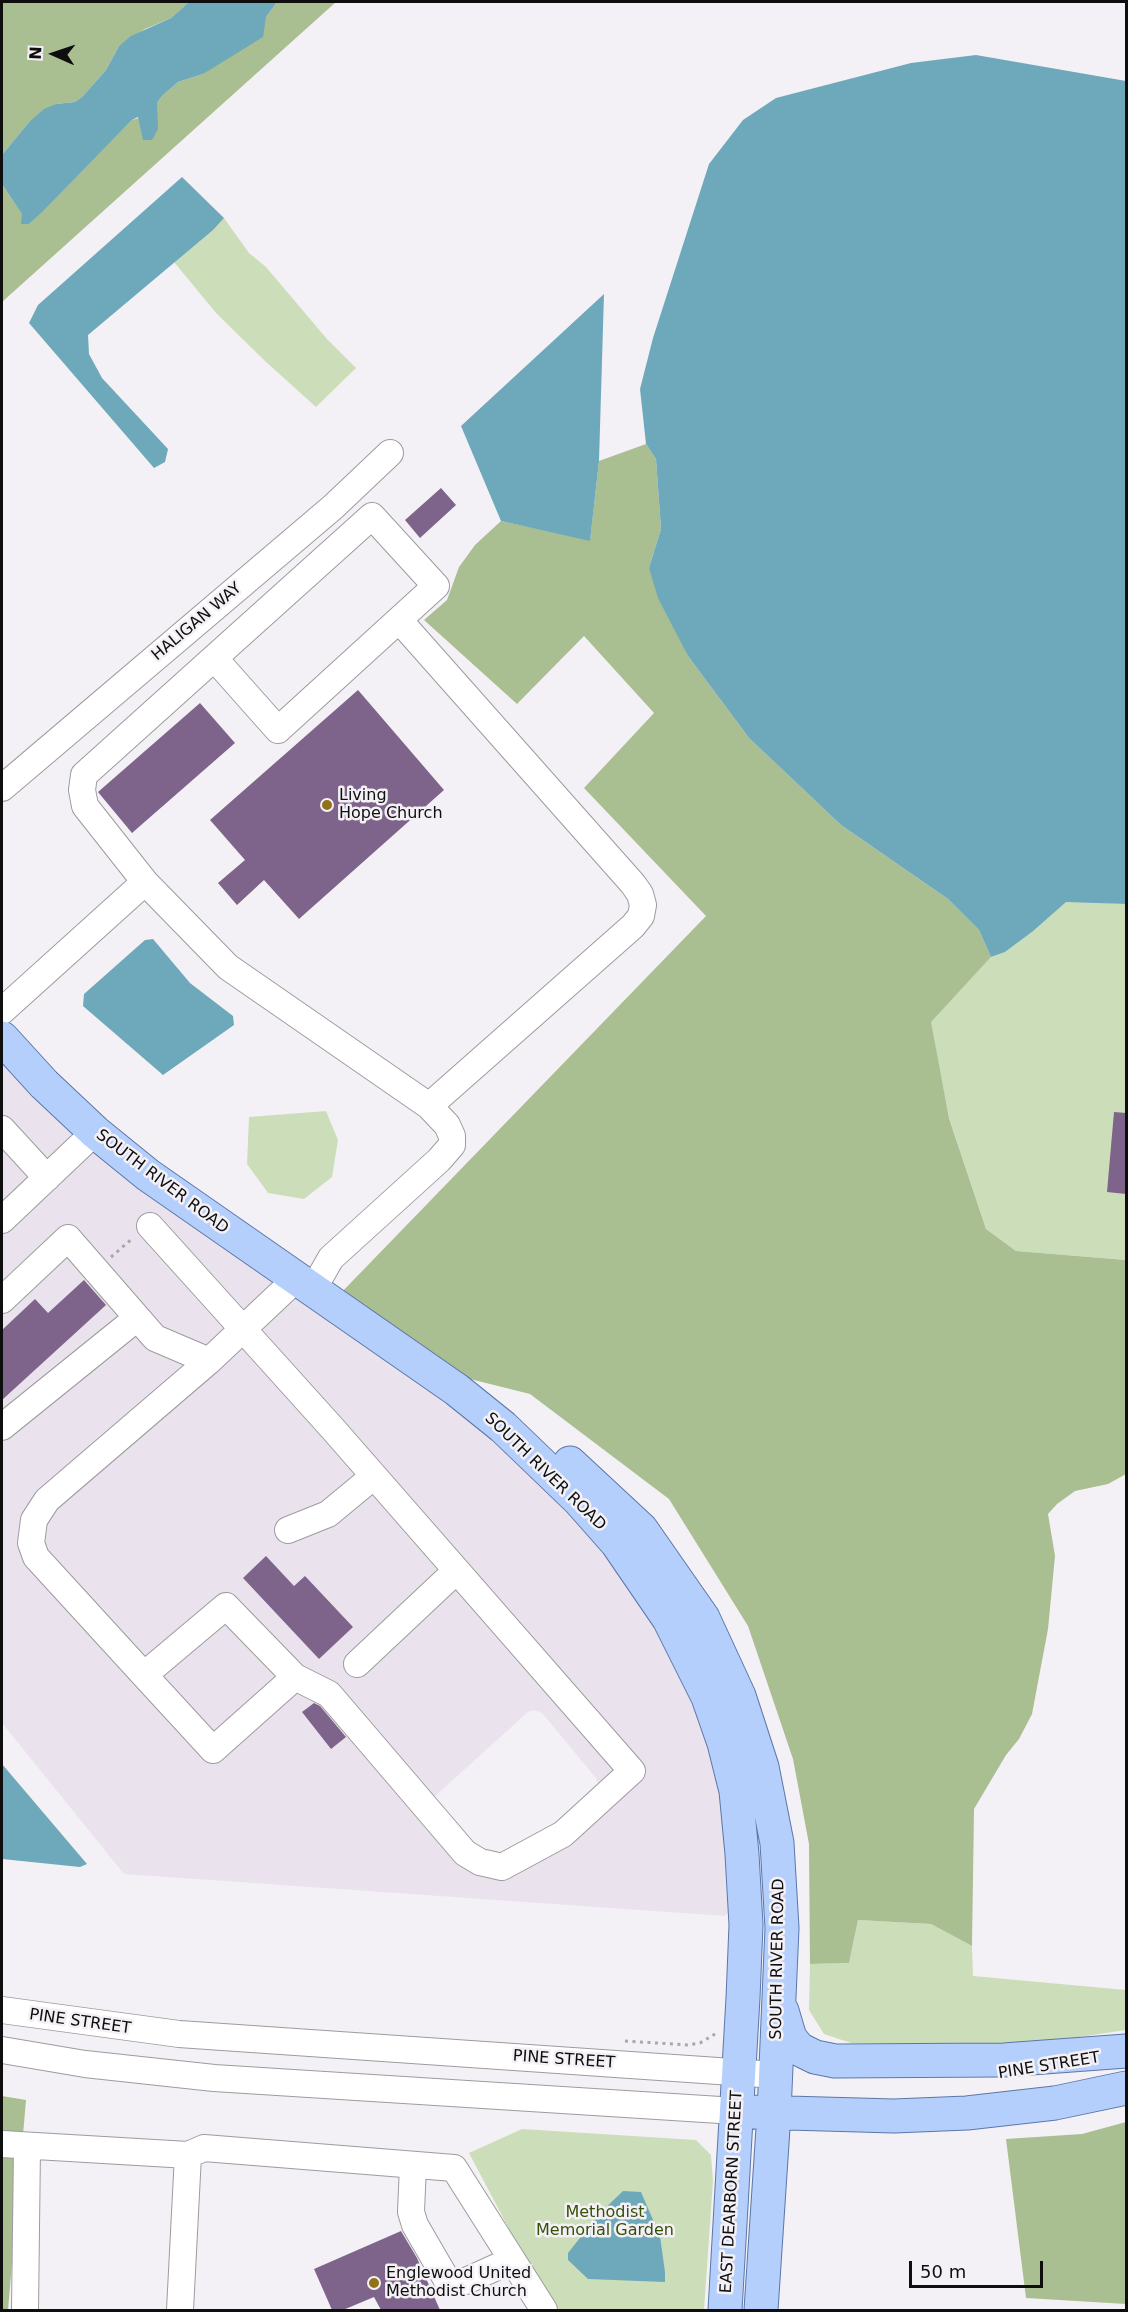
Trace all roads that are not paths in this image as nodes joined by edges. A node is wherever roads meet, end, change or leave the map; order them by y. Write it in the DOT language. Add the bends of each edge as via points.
graph roads {
  1 [pos="390,453"];
  2 [pos="399,620"];
  3 [pos="214,659"];
  4 [pos="2,788"];
  5 [pos="146,882"];
  6 [pos="2,1011"];
  7 [pos="2,1038"];
  8 [pos="429,1106"];
  9 [pos="2,1129"];
  10 [pos="95,1132"];
  11 [pos="46,1178"];
  12 [pos="2,1220"];
  13 [pos="142,1231"];
  14 [pos="304,1285"];
  15 [pos="2,1300"];
  16 [pos="137,1318"];
  17 [pos="243,1330"];
  18 [pos="209,1361"];
  19 [pos="457,1390"];
  20 [pos="2,1427"];
  21 [pos="374,1476"];
  22 [pos="288,1530"];
  23 [pos="456,1571"];
  24 [pos="357,1664"];
  25 [pos="144,1675"];
  26 [pos="295,1677"];
  27 [pos="779,1993"];
  28 [pos="2,2010"];
  29 [pos="2,2050"];
  30 [pos="1126,2052"];
  31 [pos="738,2073"];
  32 [pos="776,2075"];
  33 [pos="1126,2088"];
  34 [pos="736,2111"];
  35 [pos="774,2113"];
  36 [pos="2,2144"];
  37 [pos="27,2147"];
  38 [pos="188,2155"];
  39 [pos="413,2165"];
  40 [pos="512,2260"];
  41 [pos="26,2310"];
  42 [pos="180,2310"];
  43 [pos="544,2310"];
  44 [pos="725,2310"];
  45 [pos="760,2310"];
  1 -- 4 [label="street, HALIGAN WAY" via="333,507"];
  2 -- 3 [label="street" via="278,730"];
  2 -- 3 [label="street" via="436,586 372,516"];
  2 -- 8 [label="street" via="633,884 643,905 633,926"];
  3 -- 5 [label="street" via="84,775 85,806"];
  5 -- 6 [label="street"];
  5 -- 8 [label="street" via="228,967"];
  7 -- 10 [label="main road, SOUTH RIVER ROAD"];
  8 -- 14 [label="street" via="447,1125 452,1145"];
  9 -- 11 [label="street"];
  10 -- 11 [label="street"];
  10 -- 14 [label="main road, SOUTH RIVER ROAD" via="157,1182"];
  11 -- 12 [label="street"];
  13 -- 17 [label="street"];
  14 -- 17 [label="street"];
  14 -- 19 [label="main road, SOUTH RIVER ROAD"];
  15 -- 16 [label="street" via="68,1238"];
  16 -- 18 [label="street" via="155,1338"];
  16 -- 20 [label="street"];
  17 -- 18 [label="street"];
  17 -- 21 [label="street"];
  18 -- 25 [label="street" via="47,1500 34,1520 31,1543 36,1557"];
  19 -- 27 [label="main road, SOUTH RIVER ROAD" via="516,1424 578,1468 641,1529 703,1618 739,1696 770,1803 781,1891"];
  19 -- 31 [label="main road, SOUTH RIVER ROAD" via="503,1427 617,1543 669,1619 708,1697 736,1791 742,1854 746,1925"];
  21 -- 22 [label="street" via="328,1514"];
  21 -- 23 [label="street"];
  23 -- 24 [label="street"];
  23 -- 26 [label="street" via="632,1771 563,1834 502,1867 480,1862 465,1853 329,1694"];
  25 -- 26 [label="street" via="226,1606"];
  25 -- 26 [label="street" via="213,1750"];
  27 -- 30 [label="main road" via="790,2038 815,2057 835,2061 1004,2060"];
  27 -- 32 [label="main road, SOUTH RIVER ROAD"];
  28 -- 31 [label="street, PINE STREET" via="178,2034"];
  29 -- 34 [label="street" via="85,2064 214,2078"];
  30 -- 32 [label="main road, PINE STREET" via="1037,2071 969,2077 895,2081"];
  31 -- 32 [label="street, PINE STREET"];
  31 -- 34 [label="main road, EAST DEARBORN STREET"];
  32 -- 35 [label="main road, SOUTH RIVER ROAD"];
  33 -- 35 [label="main road" via="1055,2103 967,2113"];
  34 -- 35 [label="main road"];
  34 -- 44 [label="main road, EAST DEARBORN STREET"];
  35 -- 45 [label="main road"];
  36 -- 37 [label="street"];
  37 -- 38 [label="street"];
  37 -- 41 [label="street"];
  38 -- 39 [label="street" via="204,2148"];
  38 -- 42 [label="street"];
  39 -- 40 [label="street" via="454,2168"];
  39 -- 40 [label="street" via="411,2212 448,2282 466,2281"];
  40 -- 43 [label="street"];
}
